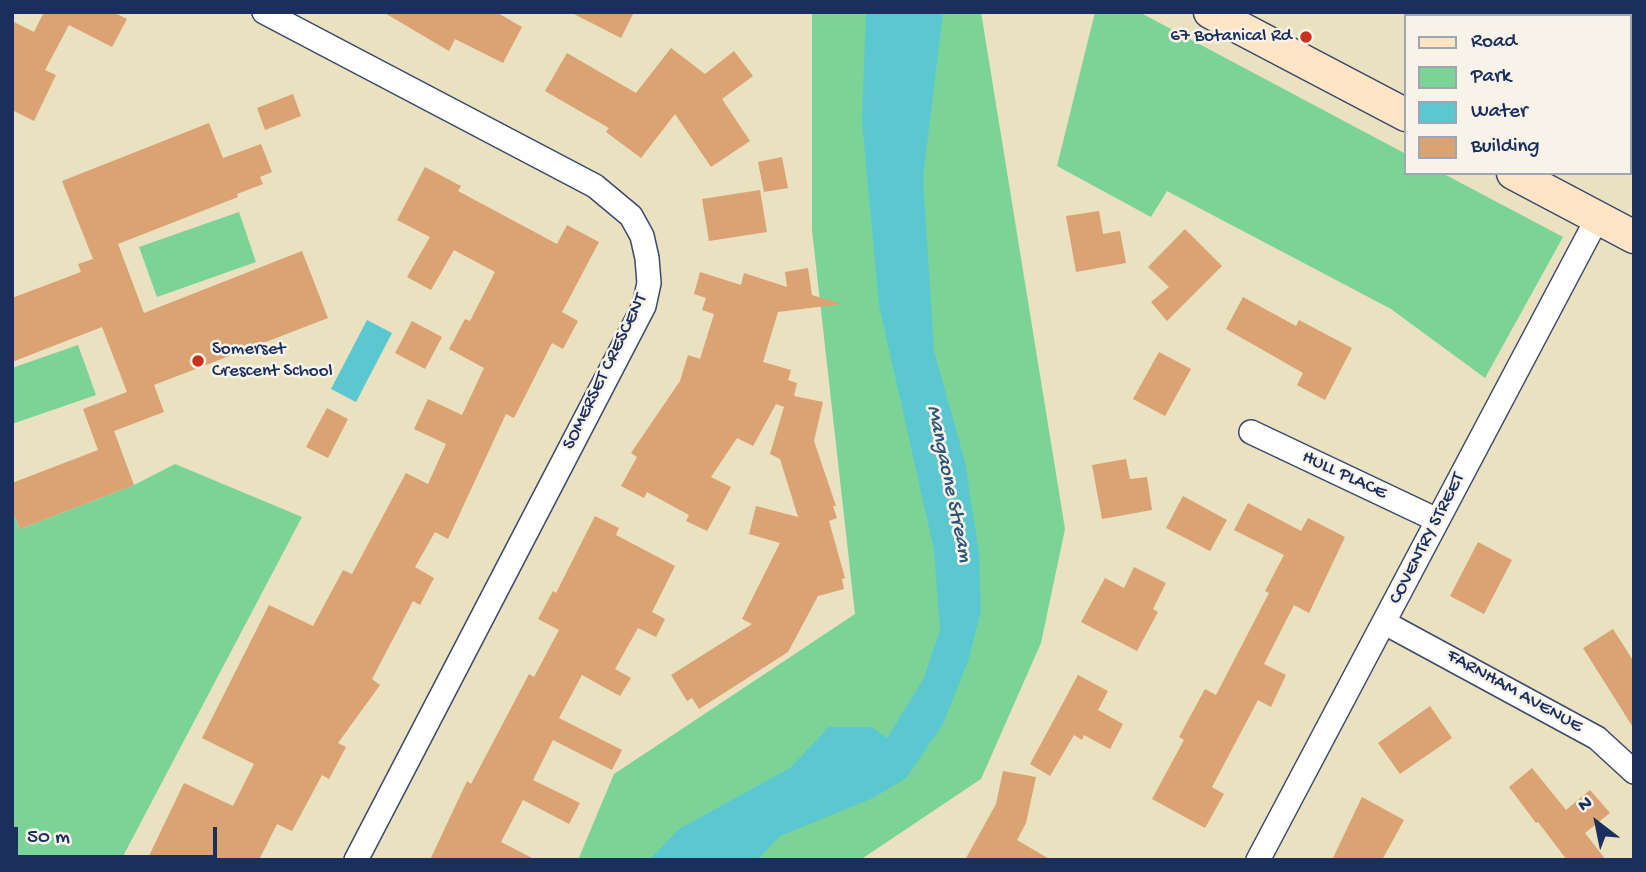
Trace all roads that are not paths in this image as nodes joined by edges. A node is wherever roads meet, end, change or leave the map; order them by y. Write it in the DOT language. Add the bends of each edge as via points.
graph roads {
  1 [pos="264,12"];
  2 [pos="1210,12"];
  3 [pos="1404,114"];
  4 [pos="1517,175"];
  5 [pos="1597,219"];
  6 [pos="1634,237"];
  7 [pos="1251,432"];
  8 [pos="1437,520"];
  9 [pos="1385,623"];
  10 [pos="1634,772"];
  11 [pos="356,860"];
  12 [pos="1258,860"];
  1 -- 11 [label="street, SOMERSET CRESCENT" via="594,186 631,216 647,258 649,283 644,306"];
  2 -- 3 [label="main road"];
  4 -- 5 [label="main road"];
  5 -- 6 [label="main road"];
  5 -- 8 [label="street, COVENTRY STREET"];
  7 -- 8 [label="street, HULL PLACE"];
  8 -- 9 [label="street, COVENTRY STREET"];
  9 -- 10 [label="street, FARNHAM AVENUE" via="1597,738"];
  9 -- 12 [label="street, COVENTRY STREET"];
}
